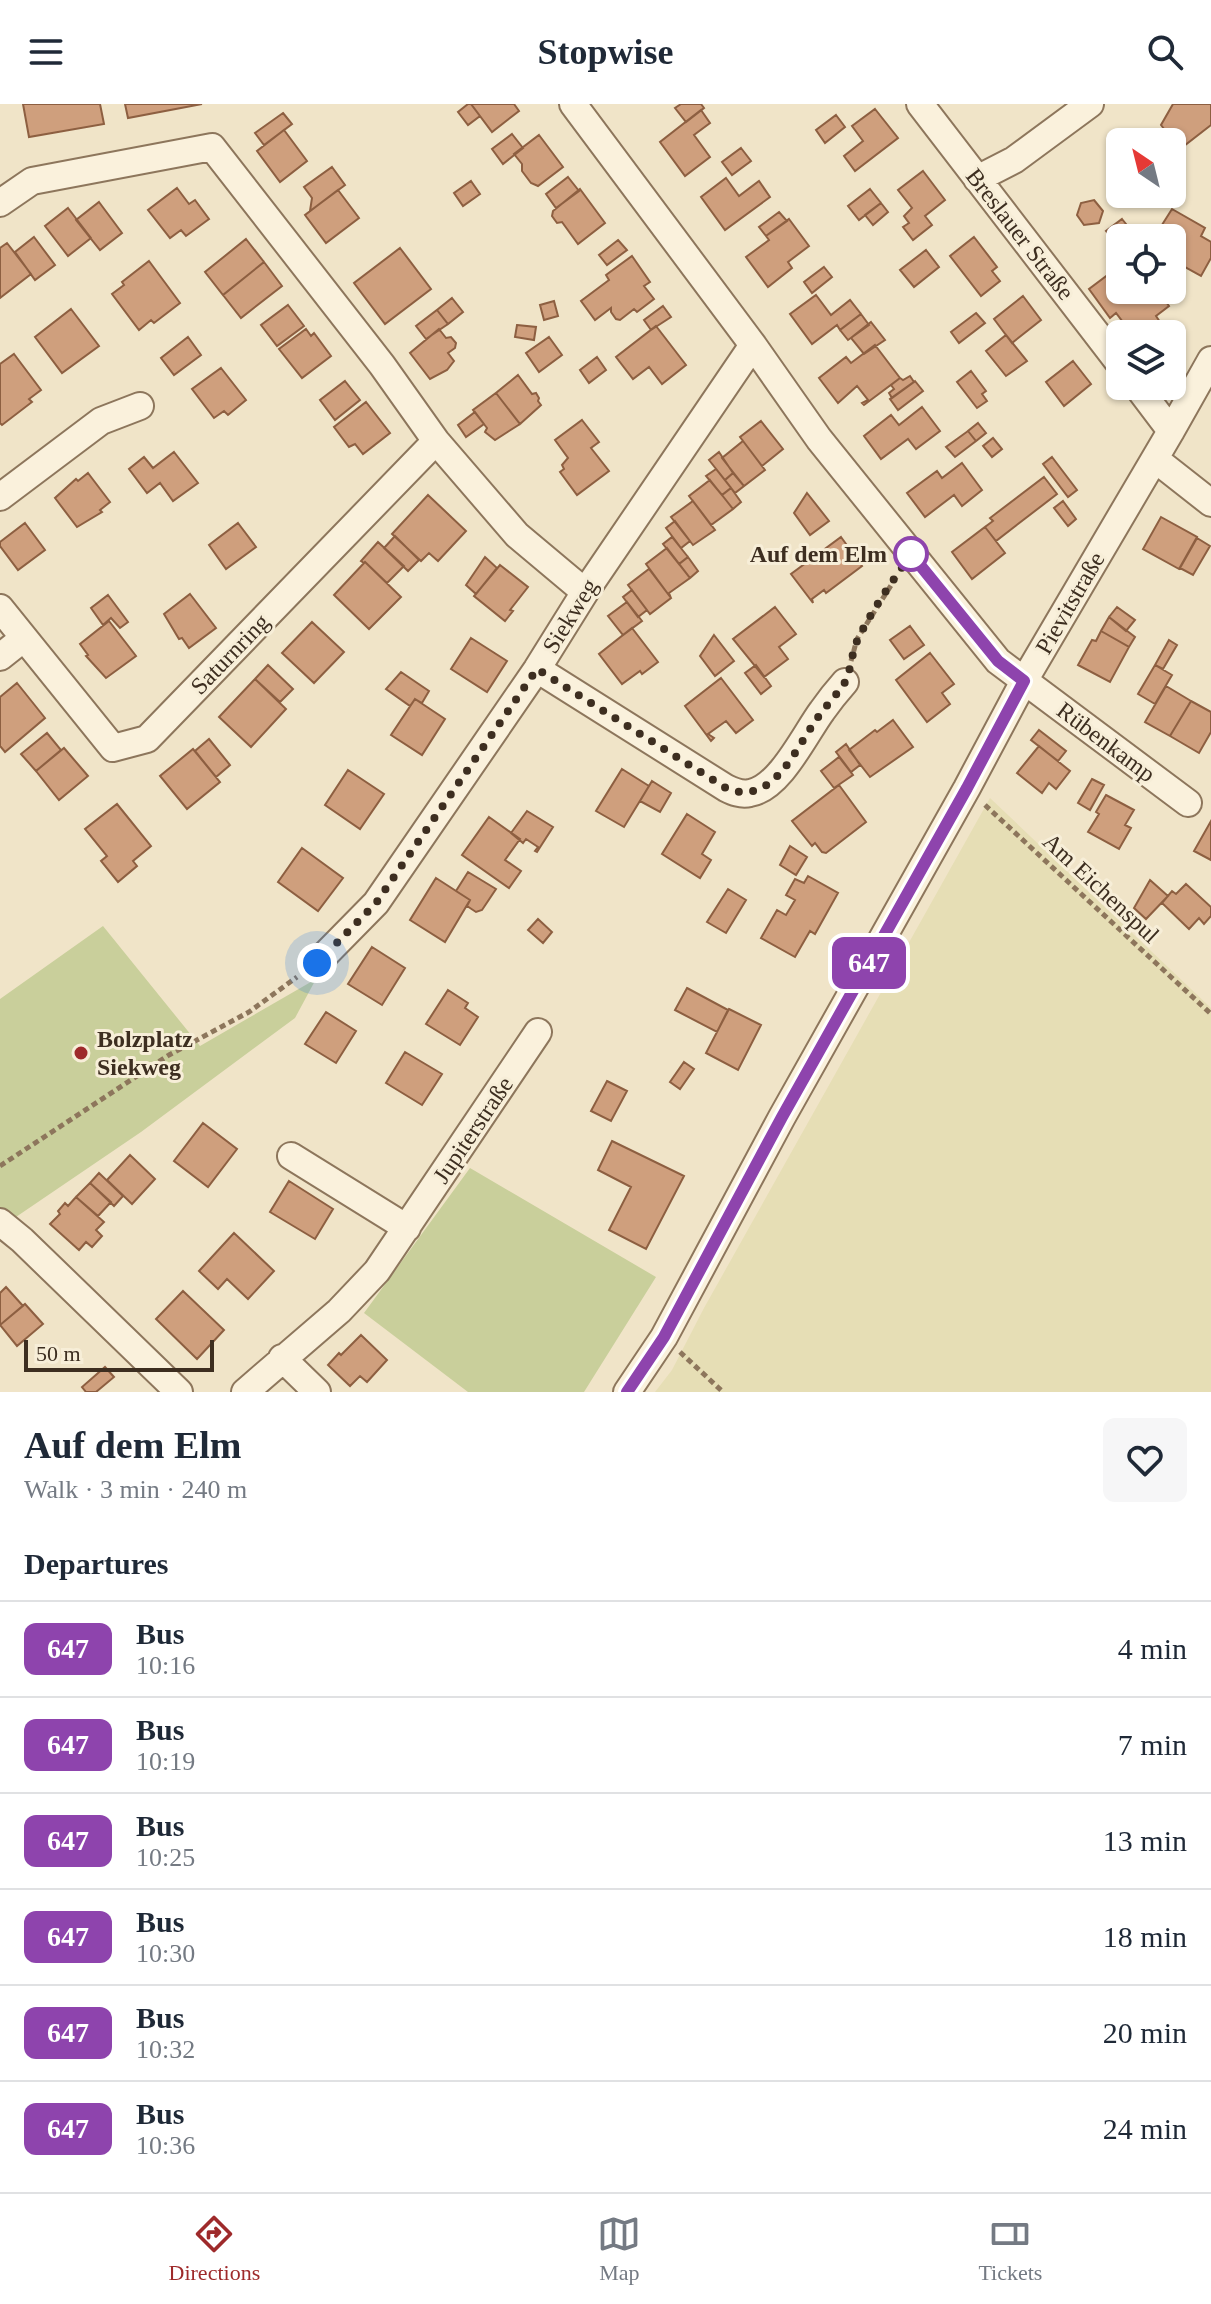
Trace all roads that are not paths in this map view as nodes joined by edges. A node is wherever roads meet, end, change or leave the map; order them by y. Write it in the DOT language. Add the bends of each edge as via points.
graph roads {
  1 [pos="573,104"];
  2 [pos="920,104"];
  3 [pos="1090,104"];
  4 [pos="977,179"];
  5 [pos="0,203"];
  6 [pos="753,345"];
  7 [pos="1106,346"];
  8 [pos="1211,360"];
  9 [pos="1148,400"];
  10 [pos="140,406"];
  11 [pos="1171,431"];
  12 [pos="436,441"];
  13 [pos="1155,459"];
  14 [pos="0,497"];
  15 [pos="1211,503"];
  16 [pos="585,592"];
  17 [pos="0,608"];
  18 [pos="24,638"];
  19 [pos="0,657"];
  20 [pos="537,669"];
  21 [pos="1024,681"];
  22 [pos="845,682"];
  23 [pos="1188,803"];
  24 [pos="317,963"];
  25 [pos="538,1032"];
  26 [pos="291,1156"];
  27 [pos="0,1222"];
  28 [pos="407,1228"];
  29 [pos="282,1358"];
  30 [pos="179,1392"];
  31 [pos="245,1392"];
  32 [pos="317,1392"];
  33 [pos="627,1392"];
  1 -- 6 [label="street"];
  2 -- 4 [label="street, Breslauer Straße"];
  3 -- 4 [label="street" via="1014,160"];
  4 -- 7 [label="street, Breslauer Straße"];
  5 -- 12 [label="street" via="32,181 212,147"];
  6 -- 16 [label="street, Siekweg"];
  6 -- 21 [label="street" via="819,439 911,554 998,661"];
  8 -- 11 [label="street, Pievitstraße"];
  9 -- 11 [label="street"];
  10 -- 14 [label="street" via="101,421"];
  11 -- 13 [label="street, Pievitstraße"];
  12 -- 16 [label="street" via="517,535"];
  12 -- 18 [label="street, Saturnring" via="147,739 113,748"];
  13 -- 15 [label="street"];
  13 -- 21 [label="street, Pievitstraße"];
  16 -- 20 [label="street, Siekweg"];
  17 -- 18 [label="street, Saturnring"];
  18 -- 19 [label="street"];
  20 -- 22 [label="street" via="739,794 765,787 778,775"];
  20 -- 24 [label="street, Siekweg" via="376,903"];
  21 -- 23 [label="street, Rübenkamp"];
  21 -- 33 [label="street, Pievitstraße" via="664,1337"];
  25 -- 28 [label="street, Jupiterstraße"];
  26 -- 28 [label="street"];
  27 -- 30 [label="street"];
  28 -- 29 [label="street, Jupiterstraße" via="377,1271 339,1311"];
  29 -- 31 [label="street, Jupiterstraße"];
  29 -- 32 [label="street"];
}
